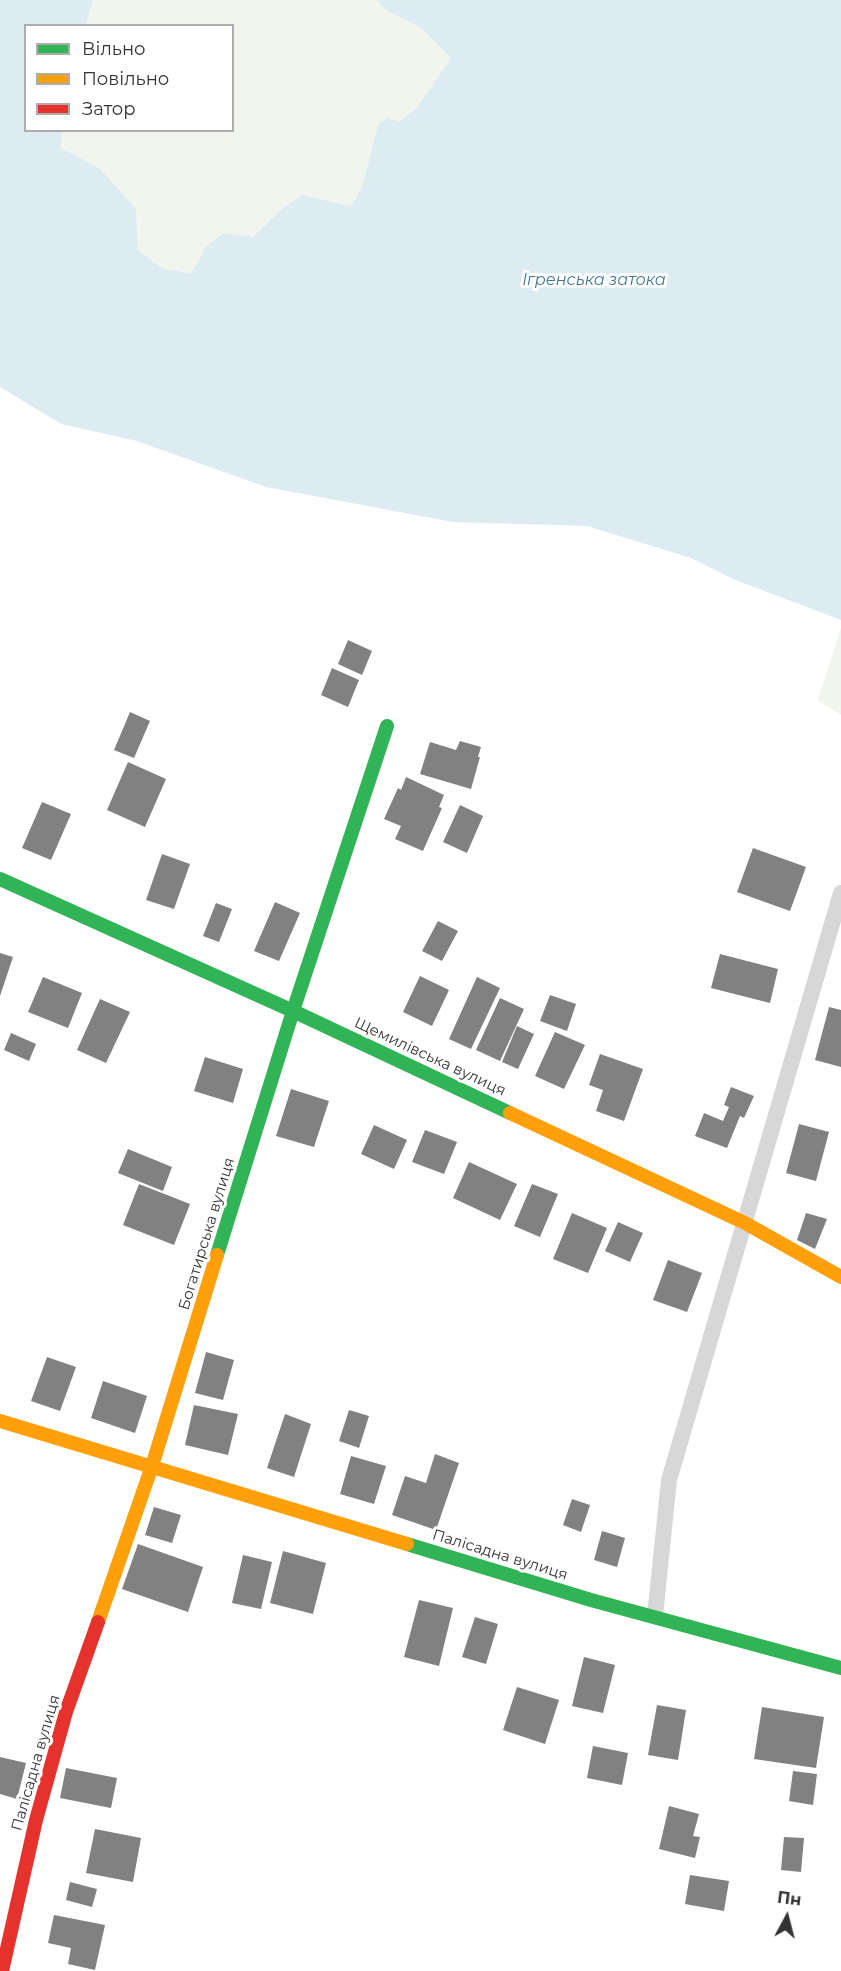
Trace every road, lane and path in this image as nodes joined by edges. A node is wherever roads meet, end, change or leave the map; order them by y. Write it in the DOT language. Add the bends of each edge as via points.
graph roads {
  1 [pos="387,726"];
  2 [pos="0,879"];
  3 [pos="841,893"];
  4 [pos="293,1011"];
  5 [pos="745,1223"];
  6 [pos="841,1277"];
  7 [pos="0,1421"];
  8 [pos="152,1466"];
  9 [pos="655,1616"];
  10 [pos="841,1668"];
  11 [pos="2,1971"];
  1 -- 4 [label="street, Богатирська вулиця"];
  2 -- 4 [label="street, Щемилівська вулиця"];
  3 -- 5 [label="lane"];
  4 -- 5 [label="street, Щемилівська вулиця"];
  4 -- 8 [label="street, Богатирська вулиця"];
  5 -- 6 [label="street, Щемилівська вулиця"];
  5 -- 9 [label="lane" via="669,1480"];
  7 -- 8 [label="street, Палісадна вулиця"];
  8 -- 9 [label="street, Палісадна вулиця"];
  8 -- 11 [label="street, Палісадна вулиця" via="66,1712 36,1820"];
  9 -- 10 [label="street, Палісадна вулиця"];
}
